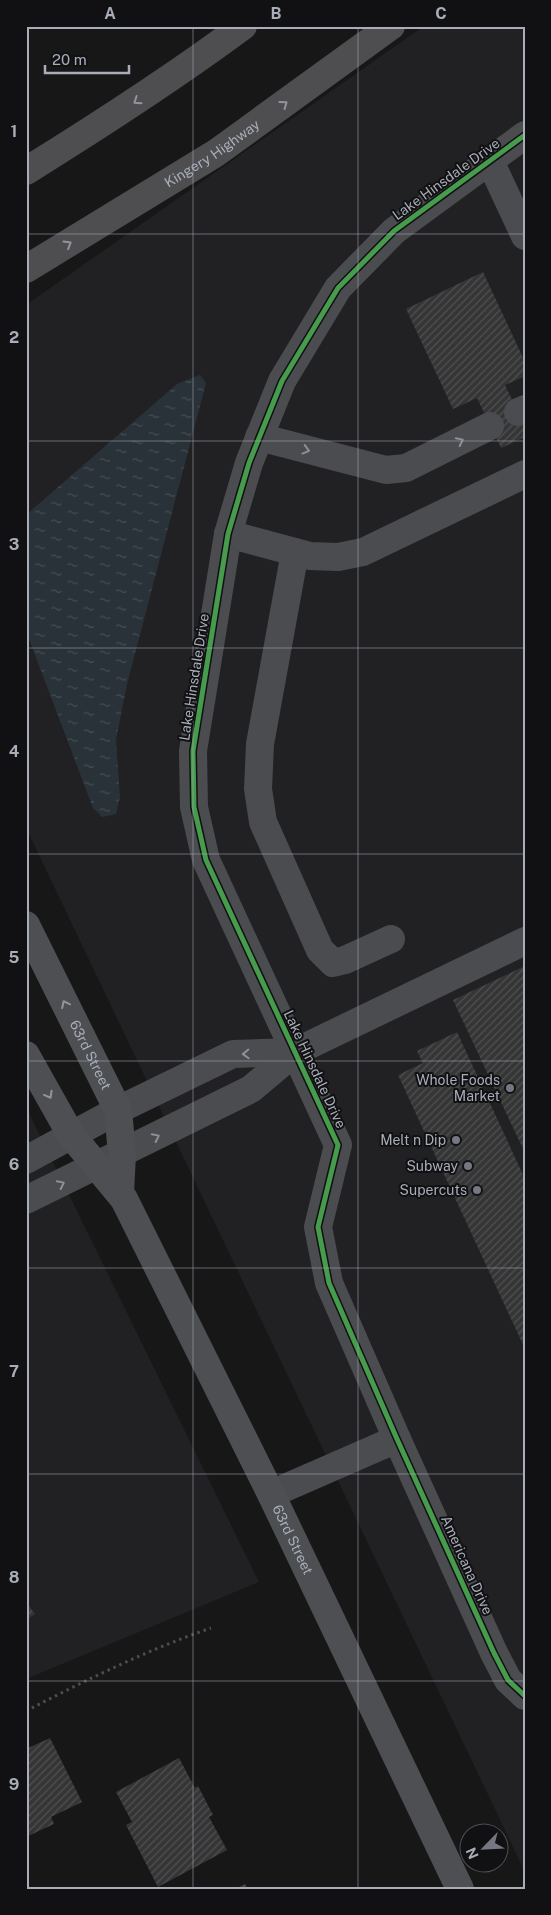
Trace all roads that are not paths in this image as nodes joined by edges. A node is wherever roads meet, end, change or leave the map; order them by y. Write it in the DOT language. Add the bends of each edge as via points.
graph roads {
  1 [pos="243,26"];
  2 [pos="391,26"];
  3 [pos="525,135"];
  4 [pos="490,161"];
  5 [pos="26,171"];
  6 [pos="525,236"];
  7 [pos="26,269"];
  8 [pos="490,426"];
  9 [pos="259,437"];
  10 [pos="525,474"];
  11 [pos="228,534"];
  12 [pos="296,552"];
  13 [pos="26,925"];
  14 [pos="391,939"];
  15 [pos="525,941"];
  16 [pos="295,1052"];
  17 [pos="26,1055"];
  18 [pos="118,1110"];
  19 [pos="71,1135"];
  20 [pos="122,1154"];
  21 [pos="26,1160"];
  22 [pos="96,1167"];
  23 [pos="120,1193"];
  24 [pos="26,1200"];
  25 [pos="397,1439"];
  26 [pos="271,1494"];
  27 [pos="525,1696"];
  28 [pos="460,1889"];
  1 -- 5 [label="highway, one-way" via="118,114"];
  7 -- 2 [label="highway, Kingery Highway, one-way" via="216,154"];
  3 -- 4 [label="street, Lake Hinsdale Drive"];
  4 -- 6 [label="street"];
  4 -- 9 [label="street, Lake Hinsdale Drive" via="394,231 338,288 282,381"];
  9 -- 8 [label="street, one-way" via="386,470 406,468"];
  9 -- 11 [label="street, Lake Hinsdale Drive"];
  10 -- 12 [label="street" via="362,552 338,557"];
  11 -- 12 [label="street"];
  11 -- 16 [label="street, Lake Hinsdale Drive" via="193,751 194,807 206,860"];
  12 -- 14 [label="street" via="260,744 258,789 263,822 320,950 333,963"];
  18 -- 13 [label="main road, 63rd Street, one-way"];
  15 -- 16 [label="street"];
  16 -- 18 [label="street, Lake Hinsdale Drive, one-way" via="233,1054"];
  20 -- 16 [label="street, Lake Hinsdale Drive, one-way" via="251,1089"];
  16 -- 25 [label="street, Lake Hinsdale Drive" via="338,1145 318,1227 329,1282"];
  17 -- 19 [label="main road, 63rd Street, one-way"];
  18 -- 19 [label="street, Lake Hinsdale Drive"];
  18 -- 20 [label="main road, 63rd Street"];
  19 -- 21 [label="street, Lake Hinsdale Drive"];
  19 -- 22 [label="main road, 63rd Street"];
  20 -- 22 [label="street, Lake Hinsdale Drive"];
  20 -- 23 [label="main road, 63rd Street"];
  22 -- 23 [label="main road, 63rd Street"];
  24 -- 22 [label="street, Lake Hinsdale Drive, one-way"];
  23 -- 26 [label="main road, 63rd Street"];
  25 -- 26 [label="street"];
  25 -- 27 [label="street, Americana Drive" via="494,1653 508,1680"];
  26 -- 28 [label="main road, 63rd Street"];
}
